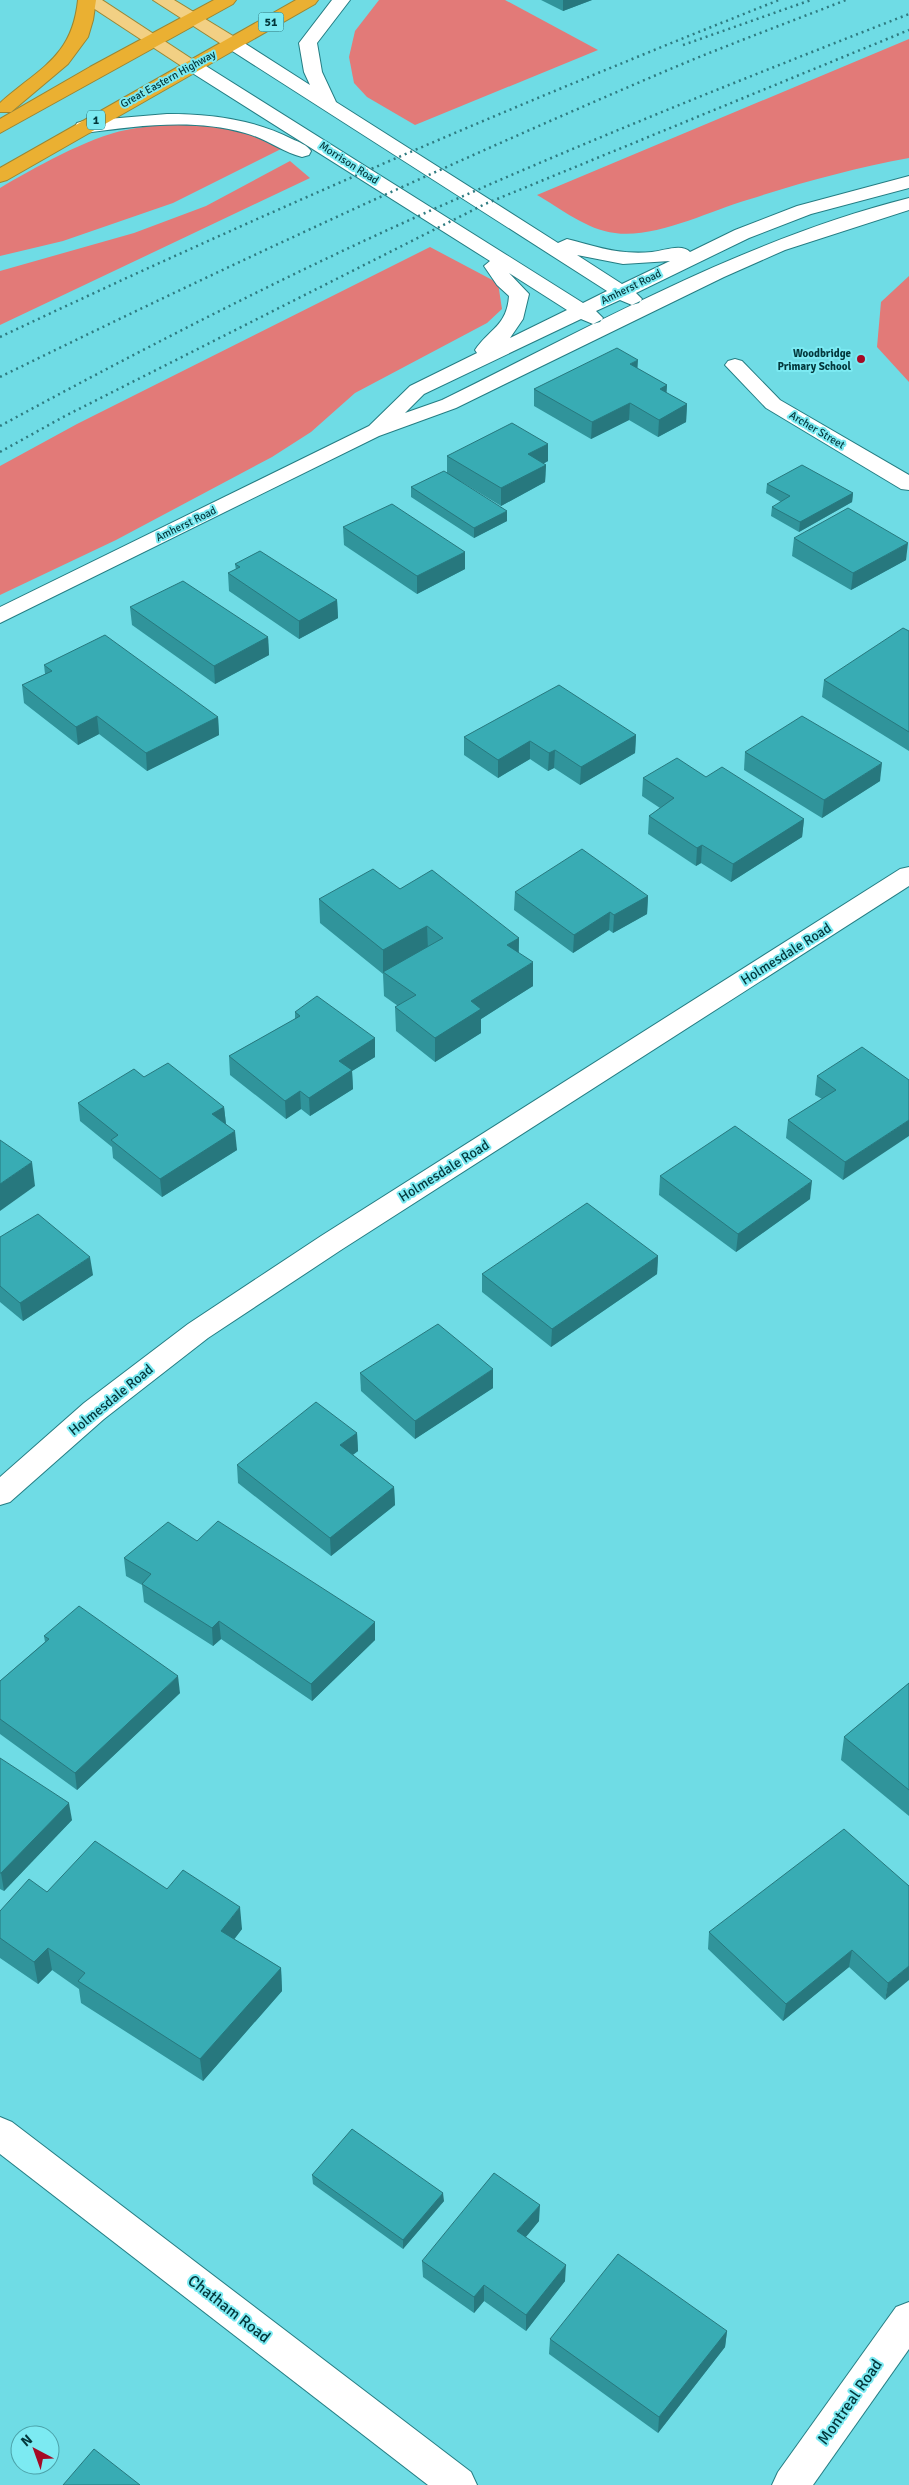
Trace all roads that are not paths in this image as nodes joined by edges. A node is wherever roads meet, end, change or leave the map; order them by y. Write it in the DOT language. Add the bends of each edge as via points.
graph roads {
  1 [pos="89,0"];
  2 [pos="162,0"];
  3 [pos="227,0"];
  4 [pos="309,0"];
  5 [pos="341,0"];
  6 [pos="194,19"];
  7 [pos="152,40"];
  8 [pos="232,43"];
  9 [pos="192,65"];
  10 [pos="328,104"];
  11 [pos="0,121"];
  12 [pos="84,126"];
  13 [pos="0,127"];
  14 [pos="335,154"];
  15 [pos="0,176"];
  16 [pos="909,182"];
  17 [pos="909,204"];
  18 [pos="514,223"];
  19 [pos="742,234"];
  20 [pos="480,246"];
  21 [pos="621,292"];
  22 [pos="646,308"];
  23 [pos="581,311"];
  24 [pos="607,327"];
  25 [pos="734,365"];
  26 [pos="417,390"];
  27 [pos="372,432"];
  28 [pos="909,484"];
  29 [pos="0,616"];
  30 [pos="909,875"];
  31 [pos="0,1494"];
  32 [pos="0,2133"];
  33 [pos="909,2319"];
  34 [pos="458,2485"];
  35 [pos="791,2485"];
  1 -- 7 [label="main road, Morrison Road"];
  1 -- 11 [label="highway" via="84,24 72,50 5,107"];
  2 -- 6 [label="main road"];
  3 -- 6 [label="highway"];
  4 -- 8 [label="highway, 51"];
  5 -- 10 [label="street" via="308,43 313,72"];
  6 -- 7 [label="highway"];
  6 -- 8 [label="main road"];
  7 -- 9 [label="main road, Morrison Road"];
  7 -- 13 [label="highway"];
  8 -- 9 [label="highway, Great Eastern Highway / 1"];
  8 -- 10 [label="street"];
  9 -- 12 [label="highway, Great Eastern Highway / 1"];
  9 -- 14 [label="street, Morrison Road"];
  10 -- 18 [label="street"];
  12 -- 14 [label="street" via="177,118 212,121 250,128 302,151"];
  12 -- 15 [label="highway, Great Eastern Highway / 1"];
  14 -- 20 [label="street, Morrison Road"];
  16 -- 19 [label="street, Amherst Road" via="804,210"];
  17 -- 22 [label="street, Amherst Road" via="778,246"];
  18 -- 19 [label="street" via="589,254 620,259 663,257"];
  18 -- 21 [label="street"];
  19 -- 21 [label="street, Amherst Road"];
  20 -- 23 [label="street, Morrison Road"];
  20 -- 26 [label="street" via="504,281 519,294 520,307 504,334 491,345"];
  21 -- 22 [label="street"];
  21 -- 23 [label="street, Amherst Road"];
  22 -- 24 [label="street, Amherst Road"];
  23 -- 24 [label="street, Morrison Road"];
  23 -- 26 [label="street, Amherst Road"];
  24 -- 27 [label="street, Amherst Road" via="449,404"];
  25 -- 28 [label="street, Archer Street" via="773,404"];
  26 -- 27 [label="street, Amherst Road"];
  27 -- 29 [label="street, Amherst Road"];
  30 -- 31 [label="street, Holmesdale Road" via="347,1232 198,1331 94,1410"];
  32 -- 34 [label="street, Chatham Road"];
  33 -- 35 [label="street, Montreal Road"];
}
